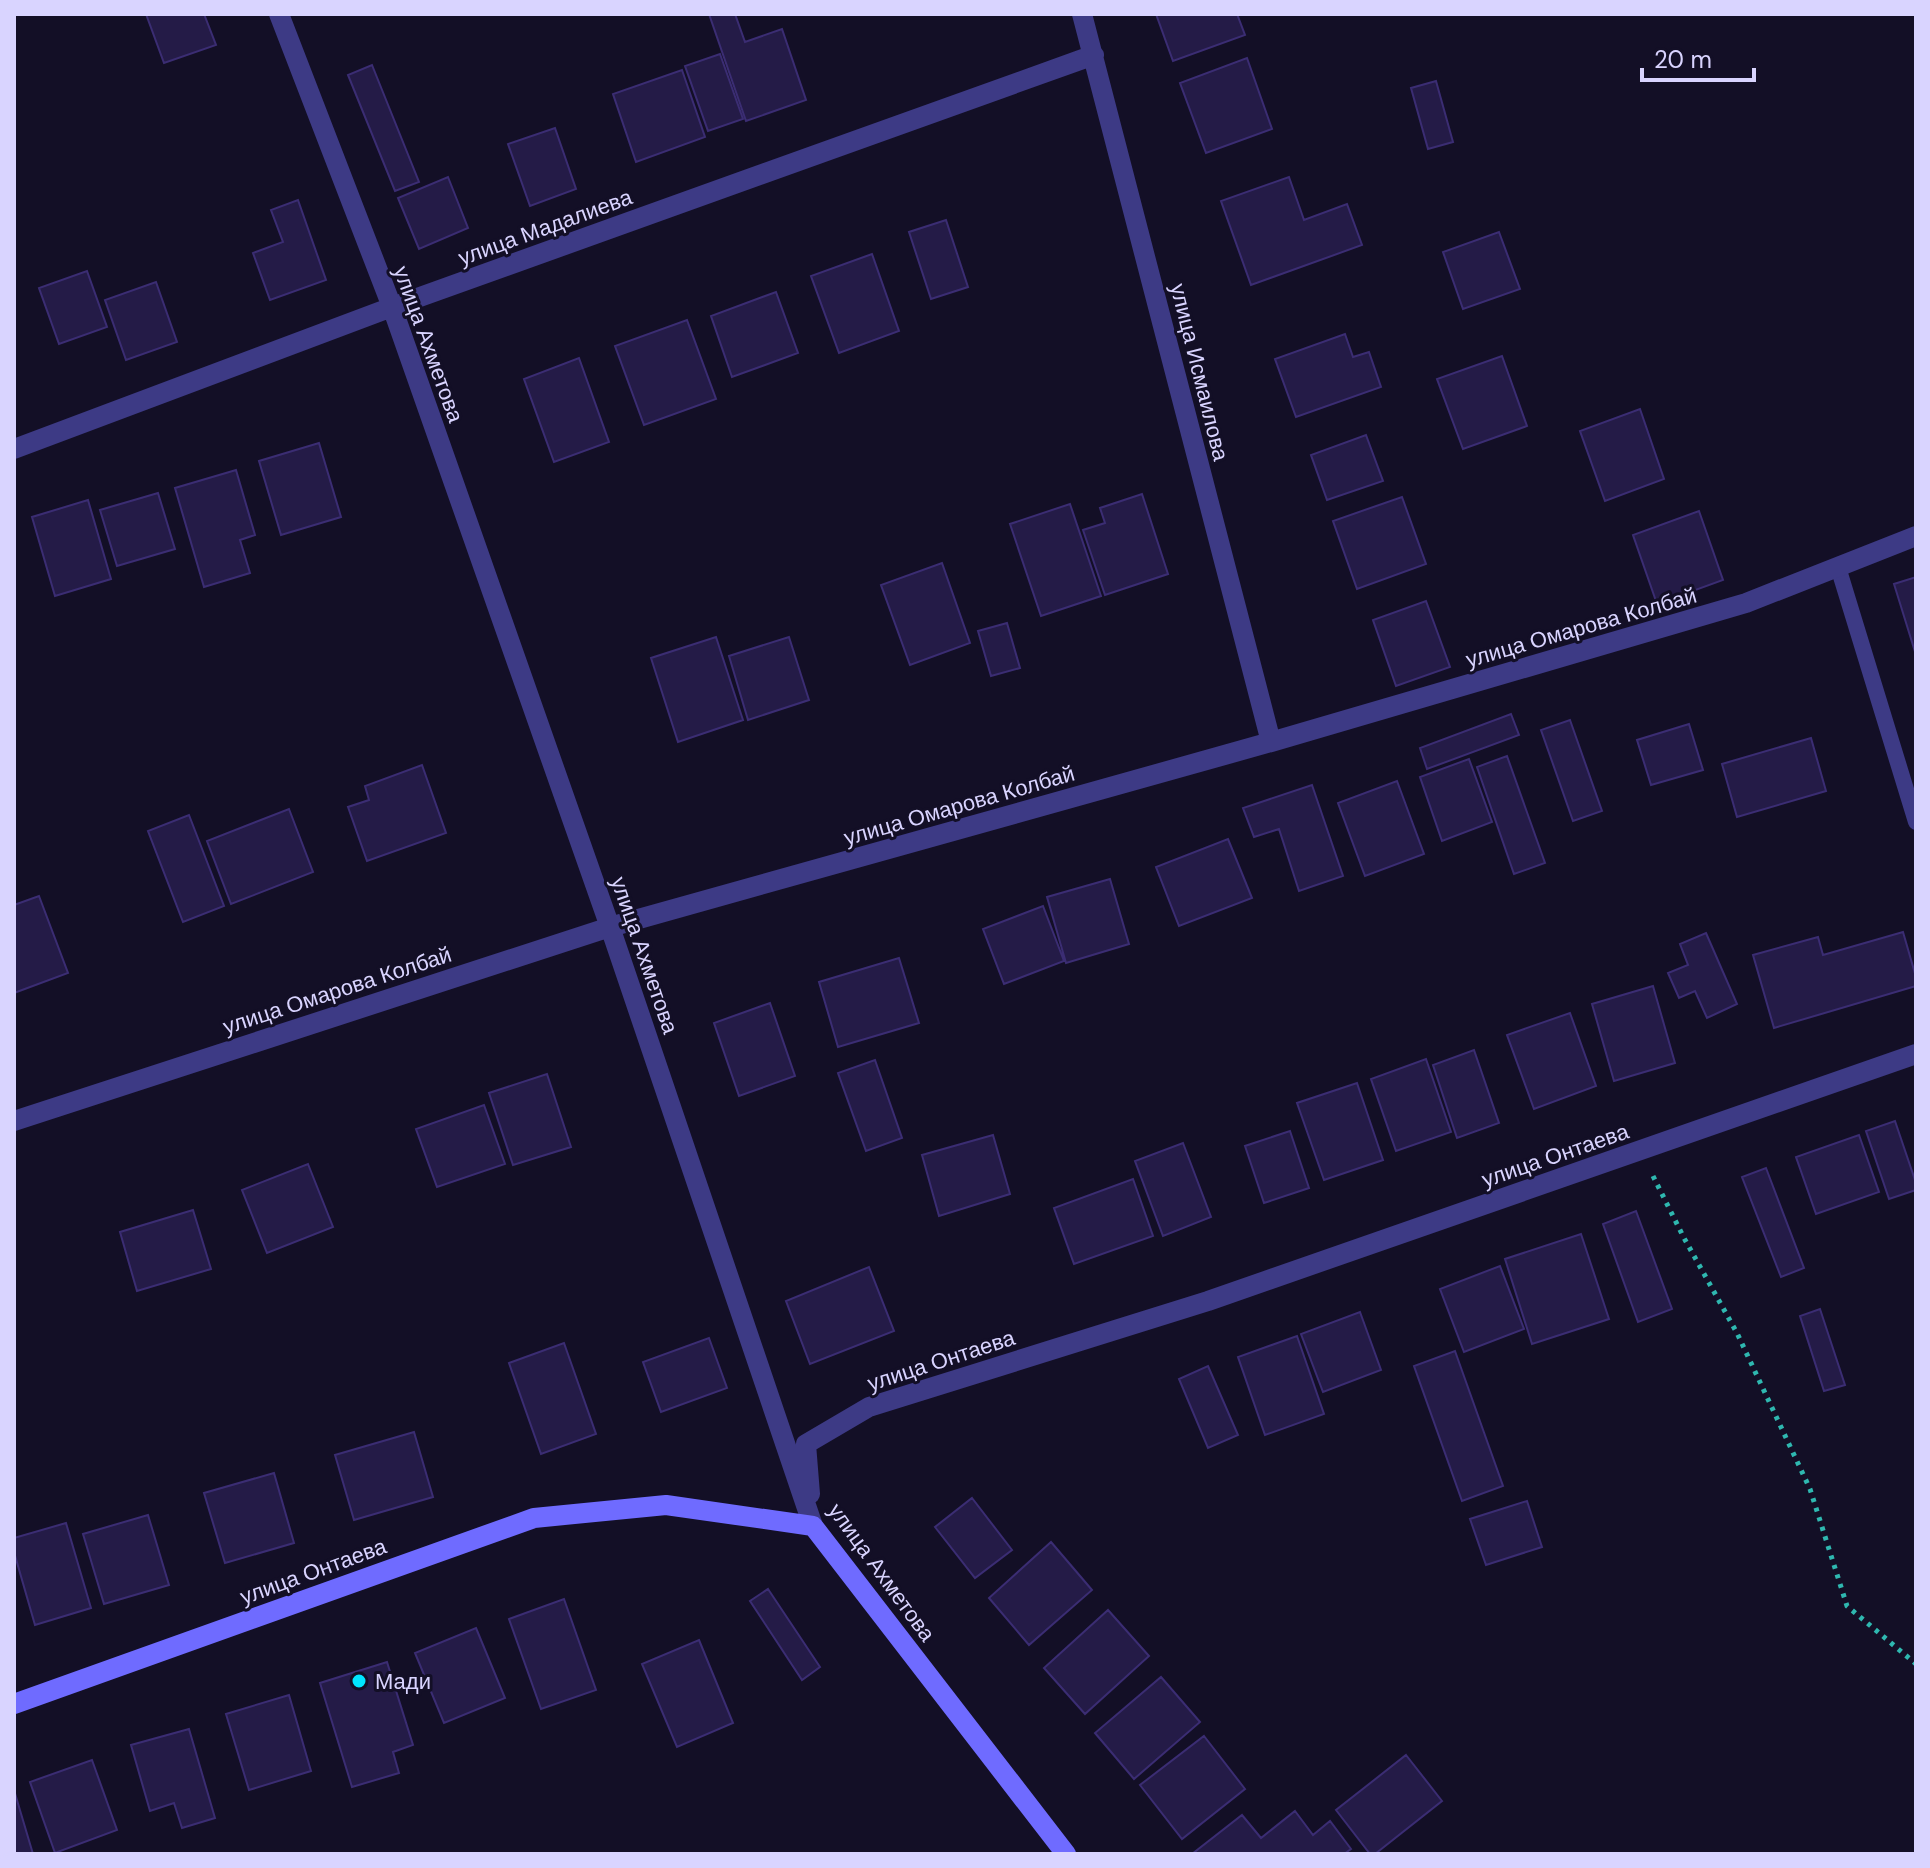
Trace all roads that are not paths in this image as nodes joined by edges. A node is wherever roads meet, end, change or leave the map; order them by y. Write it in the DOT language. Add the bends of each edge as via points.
graph roads {
  1 [pos="279,14"];
  2 [pos="1082,14"];
  3 [pos="1094,55"];
  4 [pos="392,307"];
  5 [pos="14,449"];
  6 [pos="1916,536"];
  7 [pos="1838,567"];
  8 [pos="1271,742"];
  9 [pos="1916,822"];
  10 [pos="610,927"];
  11 [pos="1916,1054"];
  12 [pos="14,1121"];
  13 [pos="813,1526"];
  14 [pos="14,1704"];
  15 [pos="1066,1854"];
  1 -- 4 [label="street, улица Ахметова"];
  2 -- 3 [label="street, улица Исмаилова"];
  3 -- 4 [label="street, улица Мадалиева"];
  3 -- 8 [label="street, улица Исмаилова"];
  4 -- 5 [label="street, улица Мадалиева"];
  4 -- 10 [label="street, улица Ахметова"];
  6 -- 7 [label="street, улица Омарова Колбай"];
  7 -- 8 [label="street, улица Омарова Колбай" via="1746,603"];
  7 -- 9 [label="lane"];
  8 -- 10 [label="street, улица Омарова Колбай"];
  10 -- 12 [label="street, улица Омарова Колбай"];
  10 -- 13 [label="street, улица Ахметова"];
  11 -- 13 [label="street, улица Онтаева" via="1208,1301 869,1407 806,1444"];
  13 -- 14 [label="main road, улица Онтаева" via="666,1505 534,1518"];
  13 -- 15 [label="main road, улица Ахметова"];
}
